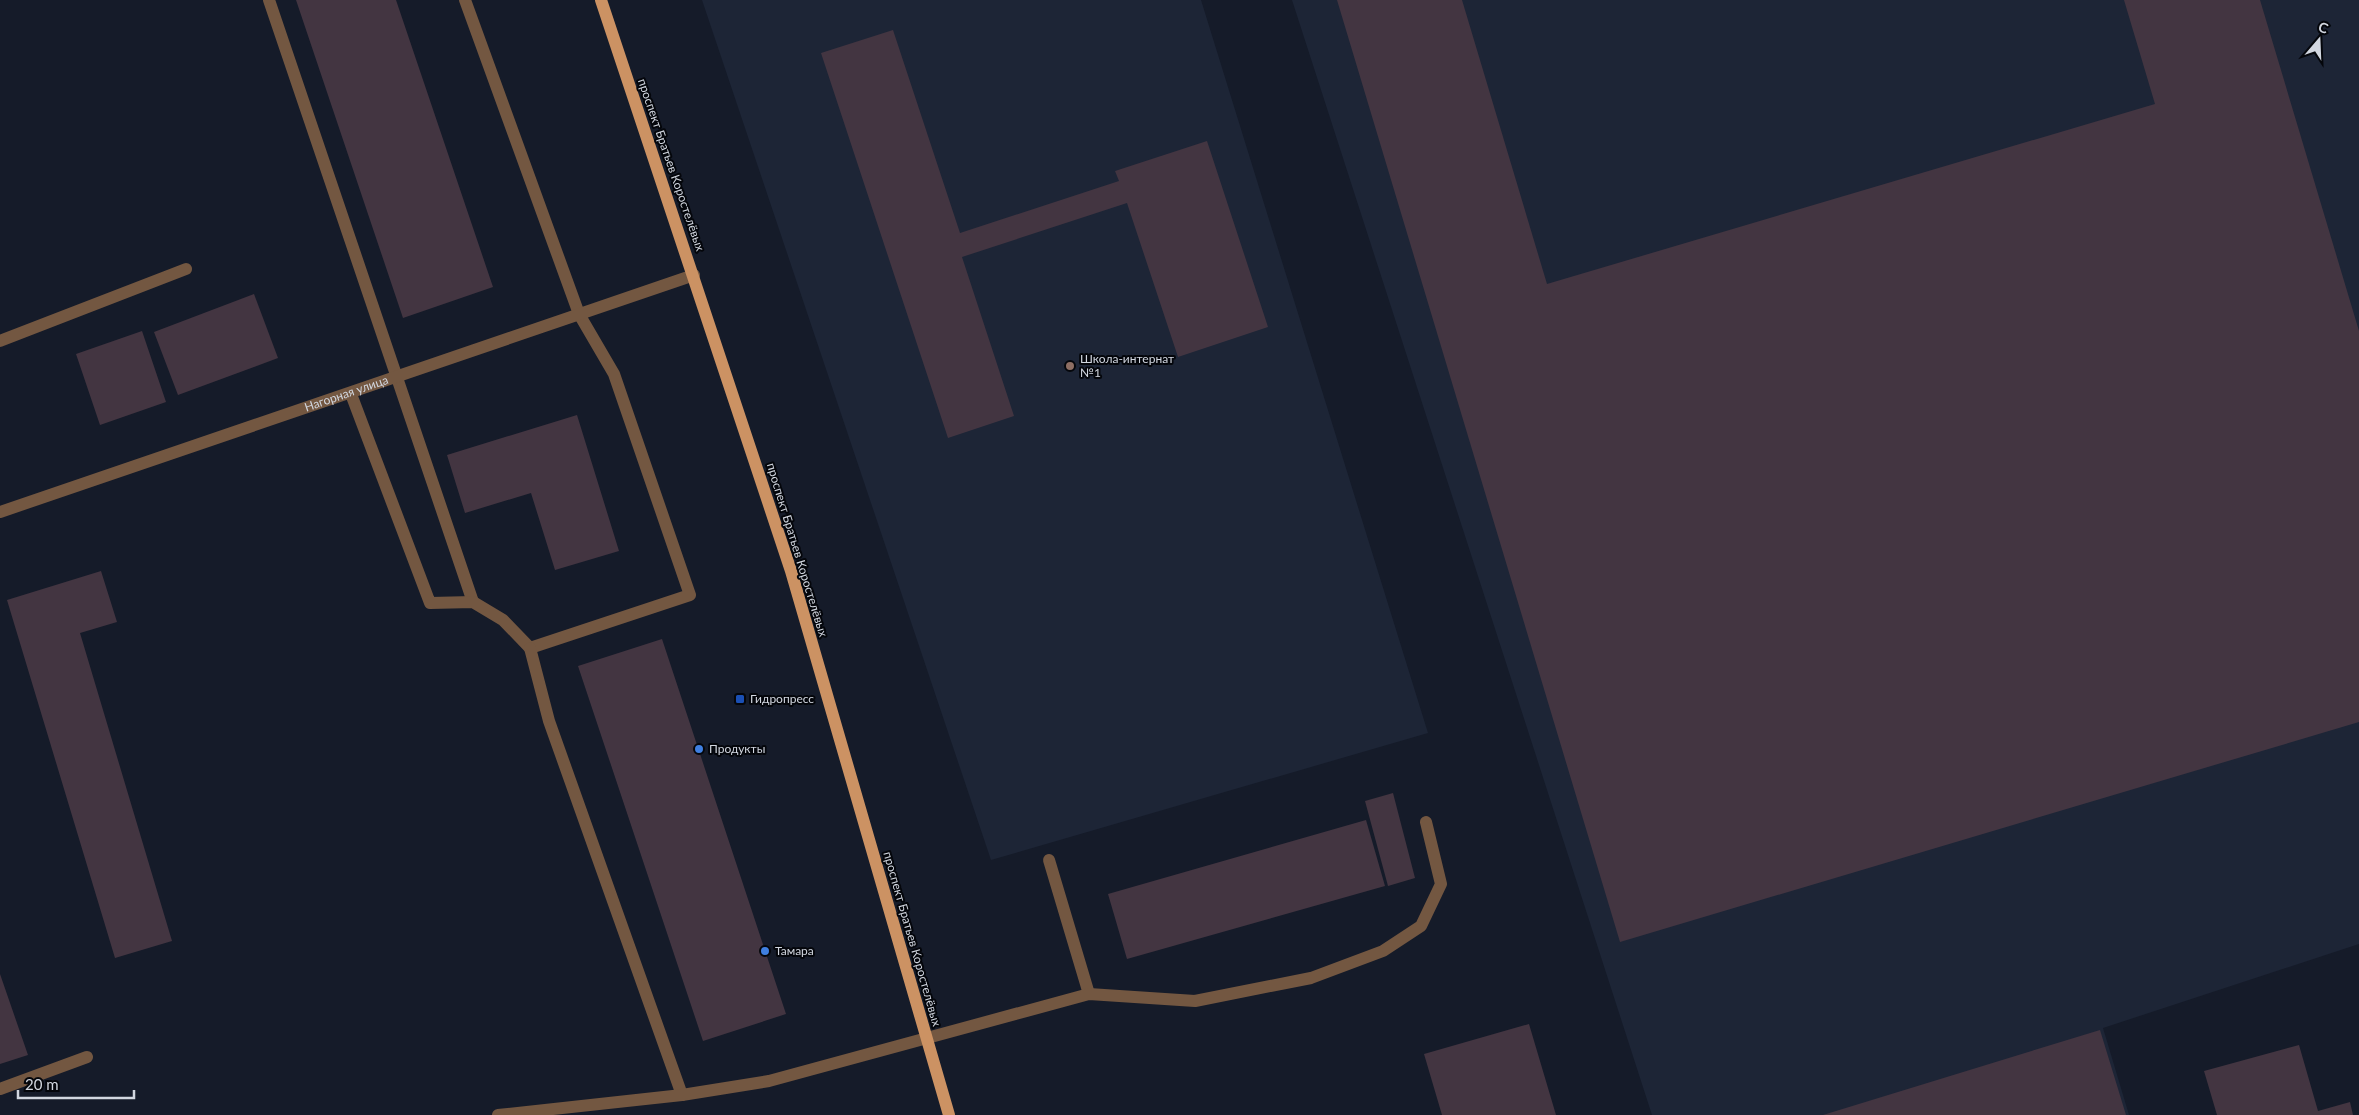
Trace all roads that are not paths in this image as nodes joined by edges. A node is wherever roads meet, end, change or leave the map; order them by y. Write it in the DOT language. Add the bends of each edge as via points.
graph roads {
  1 [pos="269,0"];
  2 [pos="465,0"];
  3 [pos="600,0"];
  4 [pos="186,269"];
  5 [pos="694,275"];
  6 [pos="578,314"];
  7 [pos="0,341"];
  8 [pos="397,376"];
  9 [pos="351,394"];
  10 [pos="0,512"];
  11 [pos="473,602"];
  12 [pos="530,648"];
  13 [pos="1426,822"];
  14 [pos="1049,860"];
  15 [pos="1089,994"];
  16 [pos="927,1039"];
  17 [pos="87,1057"];
  18 [pos="0,1089"];
  19 [pos="682,1095"];
  20 [pos="498,1115"];
  21 [pos="949,1115"];
  1 -- 8 [label="street"];
  2 -- 6 [label="street"];
  3 -- 5 [label="main road, проспект Братьев Коростелёвых"];
  4 -- 7 [label="street"];
  5 -- 6 [label="street, Нагорная улица"];
  5 -- 16 [label="main road, проспект Братьев Коростелёвых" via="791,570"];
  6 -- 8 [label="street, Нагорная улица"];
  6 -- 12 [label="street" via="614,374 690,595"];
  8 -- 9 [label="street, Нагорная улица"];
  8 -- 11 [label="street"];
  9 -- 10 [label="street, Нагорная улица"];
  9 -- 11 [label="street" via="430,603"];
  11 -- 12 [label="street" via="503,620"];
  12 -- 19 [label="street" via="549,721"];
  13 -- 15 [label="street" via="1441,884 1421,926 1383,951 1311,978 1195,1001"];
  14 -- 15 [label="street"];
  15 -- 16 [label="street"];
  16 -- 19 [label="street" via="769,1081"];
  16 -- 21 [label="main road, проспект Братьев Коростелёвых"];
  17 -- 18 [label="street"];
  19 -- 20 [label="street"];
}
